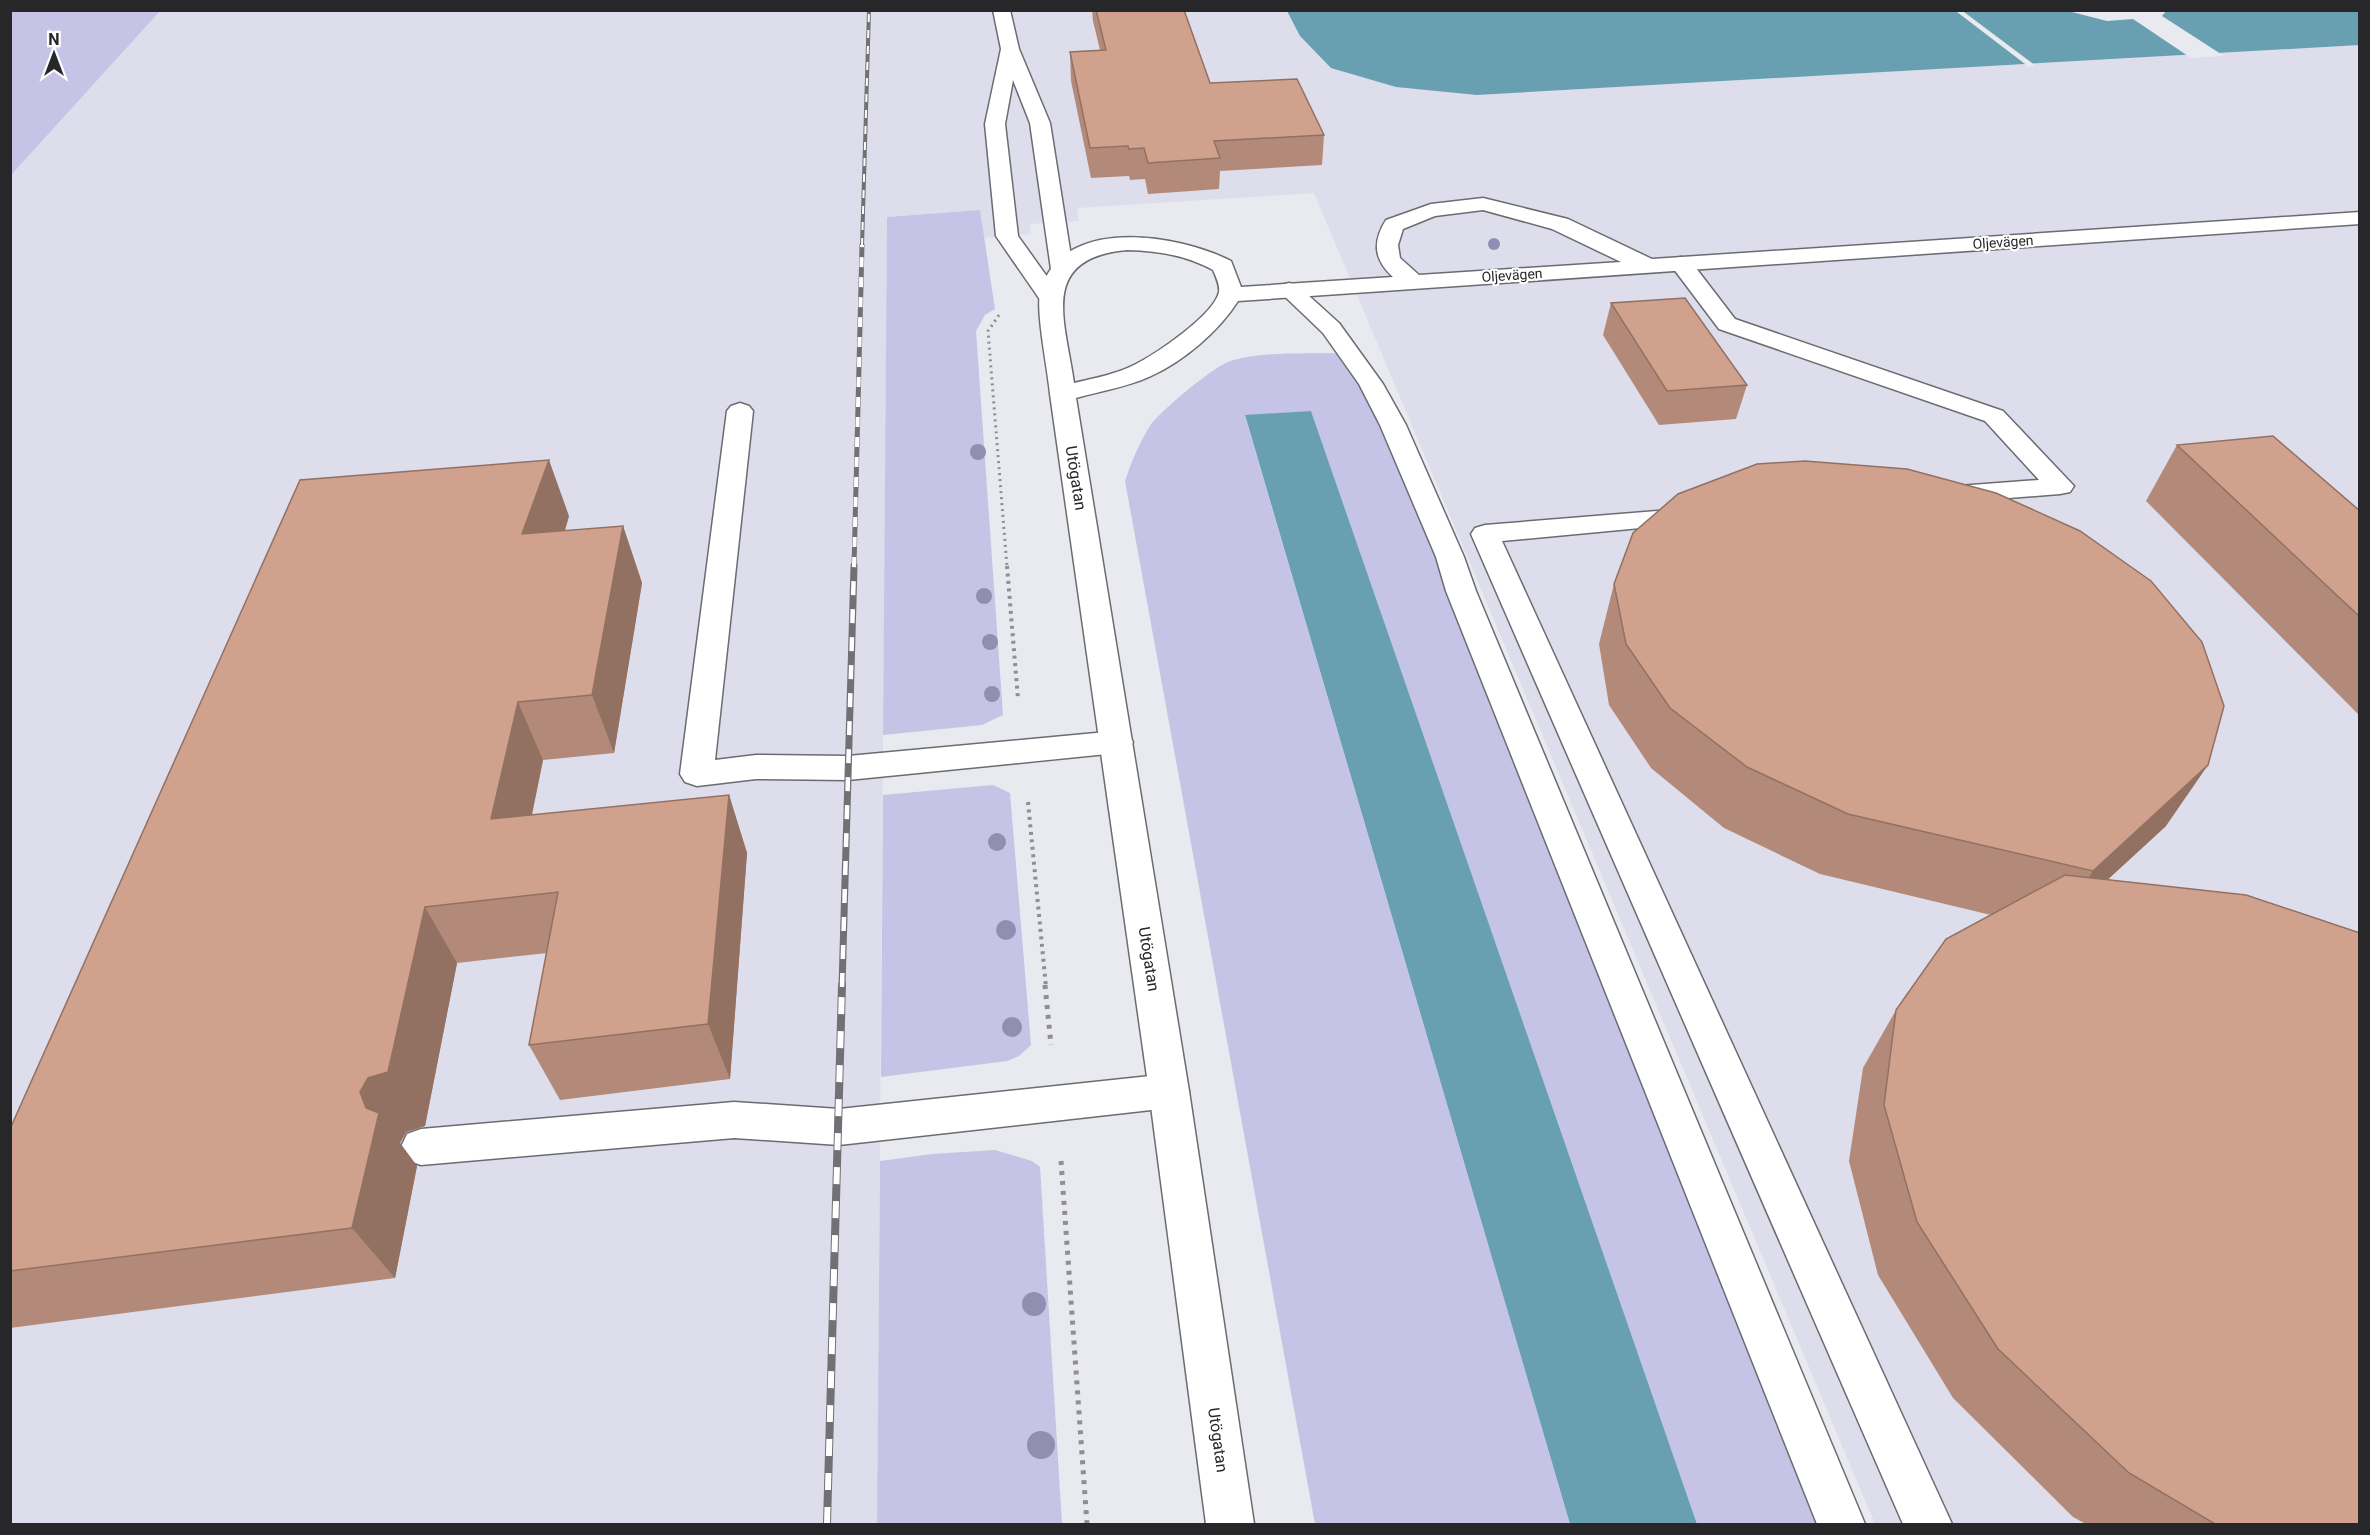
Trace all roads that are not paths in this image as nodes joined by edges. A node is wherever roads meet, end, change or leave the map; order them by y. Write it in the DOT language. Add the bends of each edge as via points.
graph roads {
  1 [pos="1001,10"];
  2 [pos="1010,49"];
  3 [pos="2360,218"];
  4 [pos="1681,264"];
  5 [pos="1647,266"];
  6 [pos="1062,269"];
  7 [pos="1413,282"];
  8 [pos="1289,290"];
  9 [pos="1230,295"];
  10 [pos="1051,299"];
  11 [pos="1063,394"];
  12 [pos="740,411"];
  13 [pos="1919,497"];
  14 [pos="1719,514"];
  15 [pos="1117,742"];
  16 [pos="1169,1091"];
  17 [pos="421,1147"];
  18 [pos="1230,1524"];
  19 [pos="1841,1524"];
  20 [pos="1928,1524"];
  1 -- 2 [label="street"];
  2 -- 6 [label="street" via="1040,123"];
  2 -- 10 [label="street" via="995,124 1007,236"];
  3 -- 4 [label="street, Oljevägen"];
  4 -- 5 [label="street, Oljevägen"];
  4 -- 13 [label="street" via="1727,324 1994,416 2060,486"];
  5 -- 7 [label="street, Oljevägen"];
  5 -- 7 [label="street, Oljevägen" via="1560,224 1483,204 1431,210 1394,225 1385,243 1389,262"];
  6 -- 9 [label="street" via="1087,250 1118,245 1172,247 1224,266"];
  6 -- 10 [label="street, Utögatan"];
  7 -- 8 [label="street, Oljevägen"];
  8 -- 9 [label="street, Oljevägen"];
  8 -- 19 [label="street" via="1331,328 1350,352 1393,425"];
  9 -- 11 [label="street" via="1220,310 1177,351 1143,370"];
  10 -- 11 [label="street, Utögatan"];
  11 -- 15 [label="street, Utögatan"];
  12 -- 15 [label="street" via="697,774 756,767 848,768"];
  14 -- 20 [label="street" via="1485,534"];
  15 -- 16 [label="street, Utögatan"];
  16 -- 17 [label="street" via="839,1127 734,1120"];
  16 -- 18 [label="street, Utögatan"];
}
